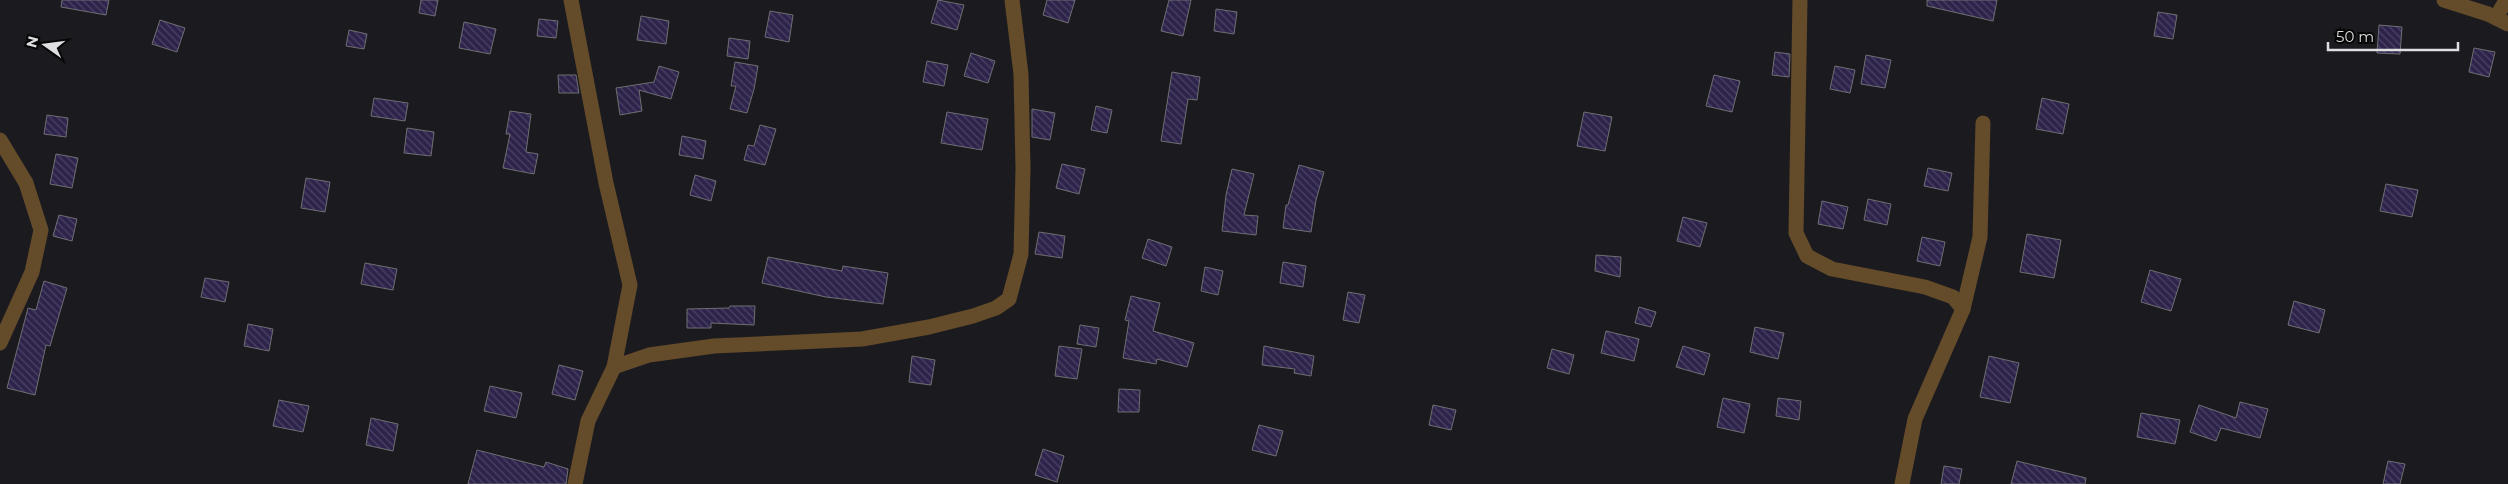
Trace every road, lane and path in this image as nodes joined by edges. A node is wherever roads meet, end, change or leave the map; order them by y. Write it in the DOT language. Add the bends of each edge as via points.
graph roads {
  1 [pos="571,0"];
  2 [pos="1012,0"];
  3 [pos="1800,0"];
  4 [pos="2444,0"];
  5 [pos="2506,0"];
  6 [pos="2502,21"];
  7 [pos="1983,123"];
  8 [pos="0,140"];
  9 [pos="1963,310"];
  10 [pos="0,343"];
  11 [pos="614,367"];
  12 [pos="575,484"];
  13 [pos="1902,484"];
  1 -- 11 [label="street" via="606,183 630,285"];
  2 -- 11 [label="street" via="1021,74 1023,168 1021,254 1008,299 996,308 972,316 862,339 714,346 649,356"];
  3 -- 9 [label="street" via="1796,233 1807,256 1832,269 1925,287 1953,298"];
  4 -- 6 [label="street"];
  5 -- 6 [label="street"];
  7 -- 9 [label="street" via="1980,238"];
  8 -- 10 [label="street" via="26,183 40,230 32,272"];
  9 -- 13 [label="street" via="1915,419"];
  11 -- 12 [label="street" via="588,421"];
}
